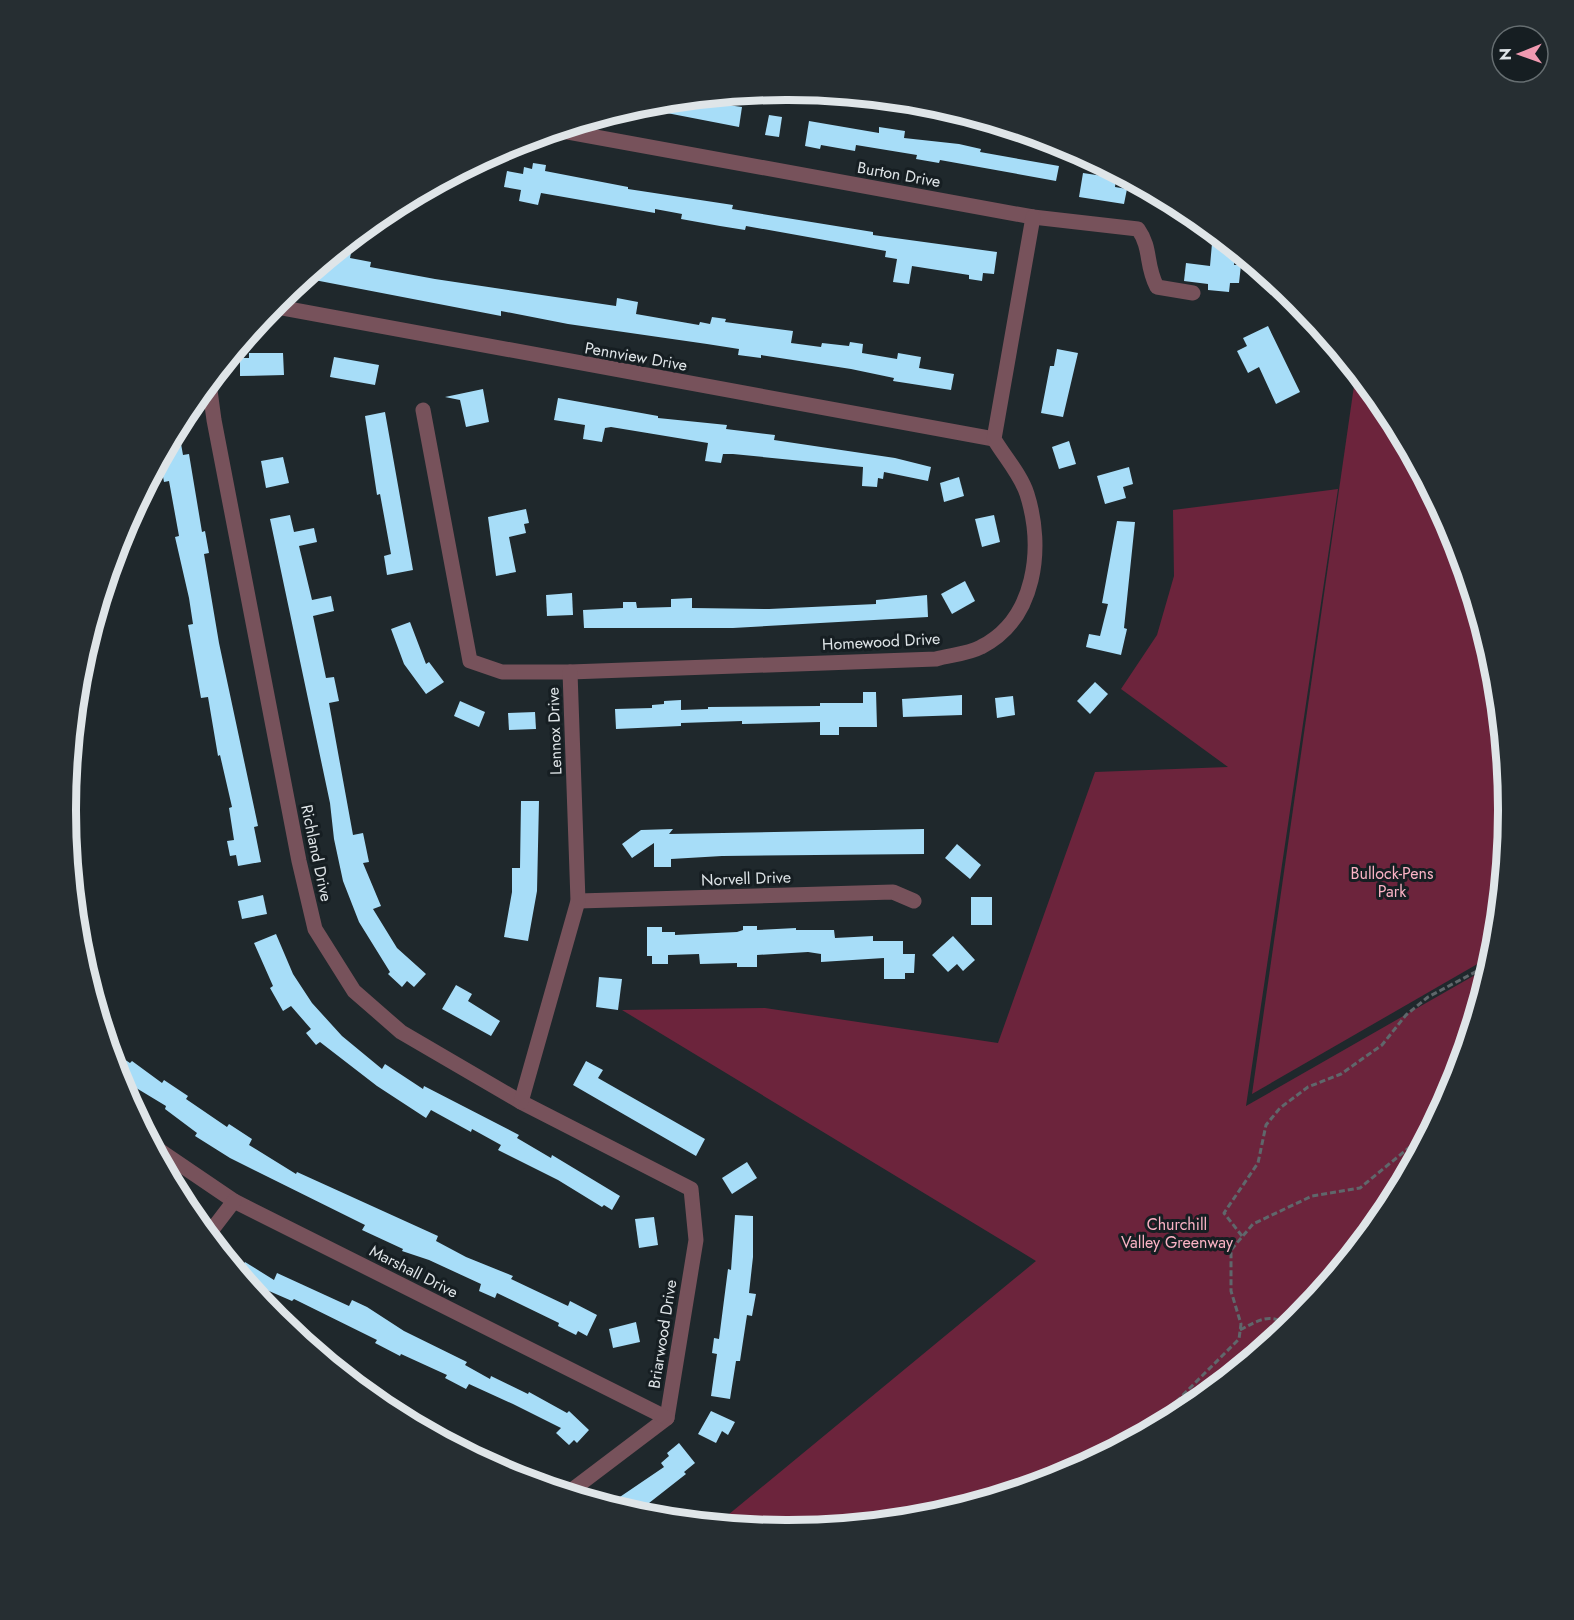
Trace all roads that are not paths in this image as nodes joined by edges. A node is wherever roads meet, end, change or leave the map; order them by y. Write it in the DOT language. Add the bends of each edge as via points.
graph roads {
  1 [pos="573,133"];
  2 [pos="1033,217"];
  3 [pos="1193,293"];
  4 [pos="285,308"];
  5 [pos="211,395"];
  6 [pos="423,410"];
  7 [pos="994,439"];
  8 [pos="570,672"];
  9 [pos="578,901"];
  10 [pos="914,901"];
  11 [pos="521,1102"];
  12 [pos="167,1155"];
  13 [pos="640,1164"];
  14 [pos="234,1201"];
  15 [pos="213,1229"];
  16 [pos="667,1418"];
  17 [pos="575,1488"];
  1 -- 2 [label="street, Burton Drive"];
  2 -- 3 [label="street, Burton Drive" via="1138,229 1147,242 1148,270 1157,287"];
  2 -- 7 [label="street"];
  4 -- 7 [label="street, Pennview Drive"];
  5 -- 11 [label="street, Richland Drive" via="315,929 354,991 401,1032"];
  6 -- 8 [label="street, Lennox Drive" via="470,661 502,672"];
  7 -- 8 [label="street, Homewood Drive" via="1026,493 1037,541 1030,590 1007,630 979,648 936,658"];
  8 -- 9 [label="street, Lennox Drive"];
  9 -- 10 [label="street, Norvell Drive" via="893,892"];
  9 -- 11 [label="street, Lennox Drive"];
  11 -- 13 [label="street, Richland Drive"];
  12 -- 14 [label="street, Marshall Drive"];
  13 -- 16 [label="street, Briarwood Drive" via="691,1190 696,1240"];
  14 -- 15 [label="street"];
  14 -- 16 [label="street, Marshall Drive"];
  16 -- 17 [label="street"];
}
